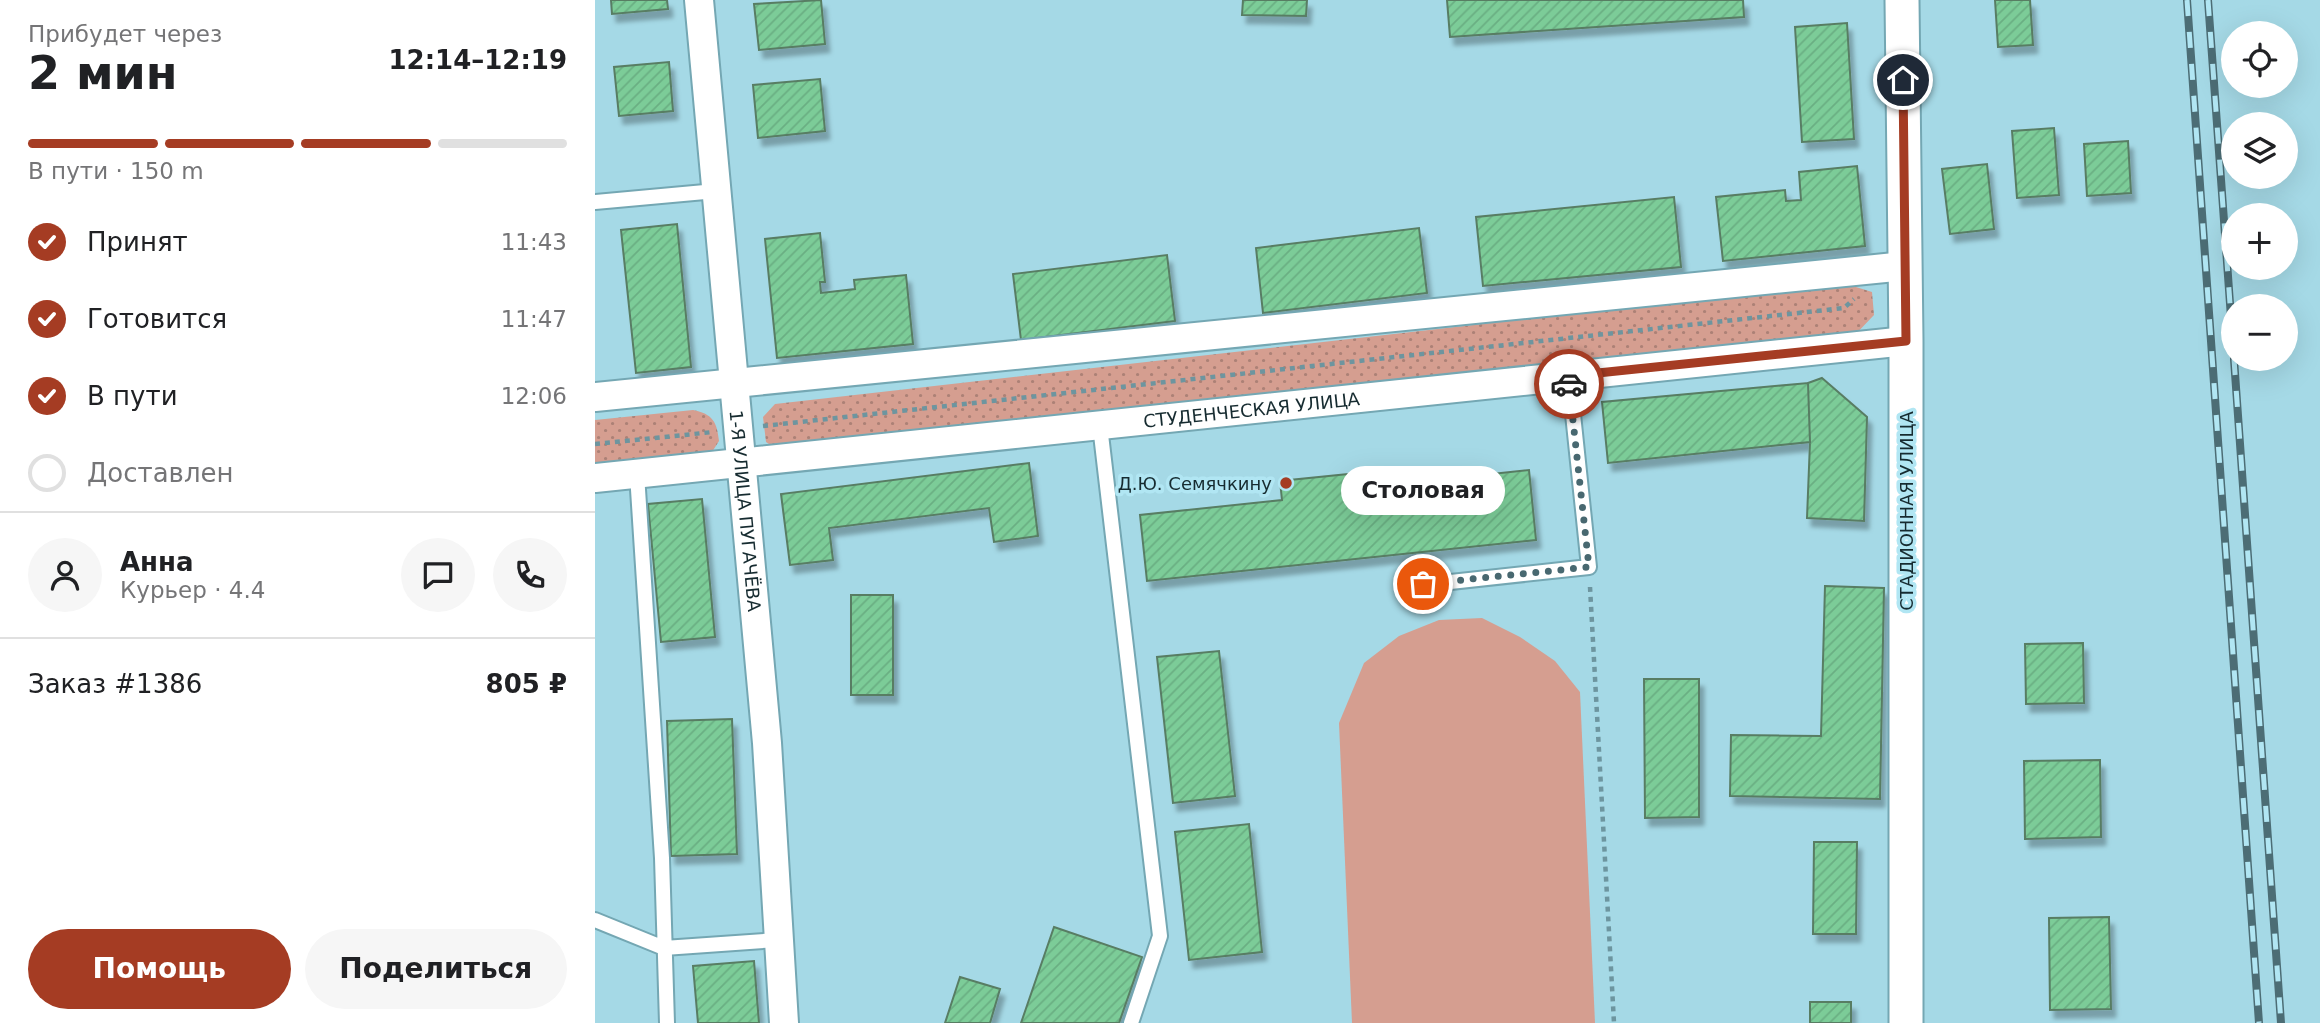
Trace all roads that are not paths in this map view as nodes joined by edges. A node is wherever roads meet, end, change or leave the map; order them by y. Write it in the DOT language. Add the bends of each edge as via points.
graph roads {
  1 [pos="699,0"];
  2 [pos="1902,0"];
  3 [pos="716,191"];
  4 [pos="595,202"];
  5 [pos="1905,266"];
  6 [pos="1906,341"];
  7 [pos="1569,376"];
  8 [pos="734,383"];
  9 [pos="595,397"];
  10 [pos="1100,426"];
  11 [pos="743,463"];
  12 [pos="637,474"];
  13 [pos="595,478"];
  14 [pos="1423,584"];
  15 [pos="595,920"];
  16 [pos="777,940"];
  17 [pos="664,948"];
  18 [pos="667,1023"];
  19 [pos="784,1023"];
  20 [pos="1131,1023"];
  21 [pos="1906,1023"];
  1 -- 3 [label="street, 1-Я УЛИЦА ПУГАЧЁВА"];
  2 -- 5 [label="street, СТАДИОННАЯ УЛИЦА"];
  3 -- 4 [label="lane"];
  3 -- 8 [label="street, 1-Я УЛИЦА ПУГАЧЁВА"];
  5 -- 6 [label="street, СТАДИОННАЯ УЛИЦА"];
  5 -- 8 [label="street"];
  6 -- 7 [label="street, СТУДЕНЧЕСКАЯ УЛИЦА"];
  6 -- 21 [label="street, СТАДИОННАЯ УЛИЦА"];
  7 -- 10 [label="street, СТУДЕНЧЕСКАЯ УЛИЦА"];
  7 -- 14 [label="lane" via="1589,567"];
  8 -- 9 [label="street"];
  8 -- 11 [label="street, 1-Я УЛИЦА ПУГАЧЁВА"];
  10 -- 11 [label="street, СТУДЕНЧЕСКАЯ УЛИЦА"];
  10 -- 20 [label="lane" via="1160,936"];
  11 -- 12 [label="street, СТУДЕНЧЕСКАЯ УЛИЦА"];
  11 -- 16 [label="street, 1-Я УЛИЦА ПУГАЧЁВА" via="767,743"];
  12 -- 13 [label="street, СТУДЕНЧЕСКАЯ УЛИЦА"];
  12 -- 17 [label="lane" via="663,858"];
  15 -- 17 [label="lane"];
  16 -- 17 [label="lane"];
  16 -- 19 [label="street, 1-Я УЛИЦА ПУГАЧЁВА"];
  17 -- 18 [label="lane"];
}
